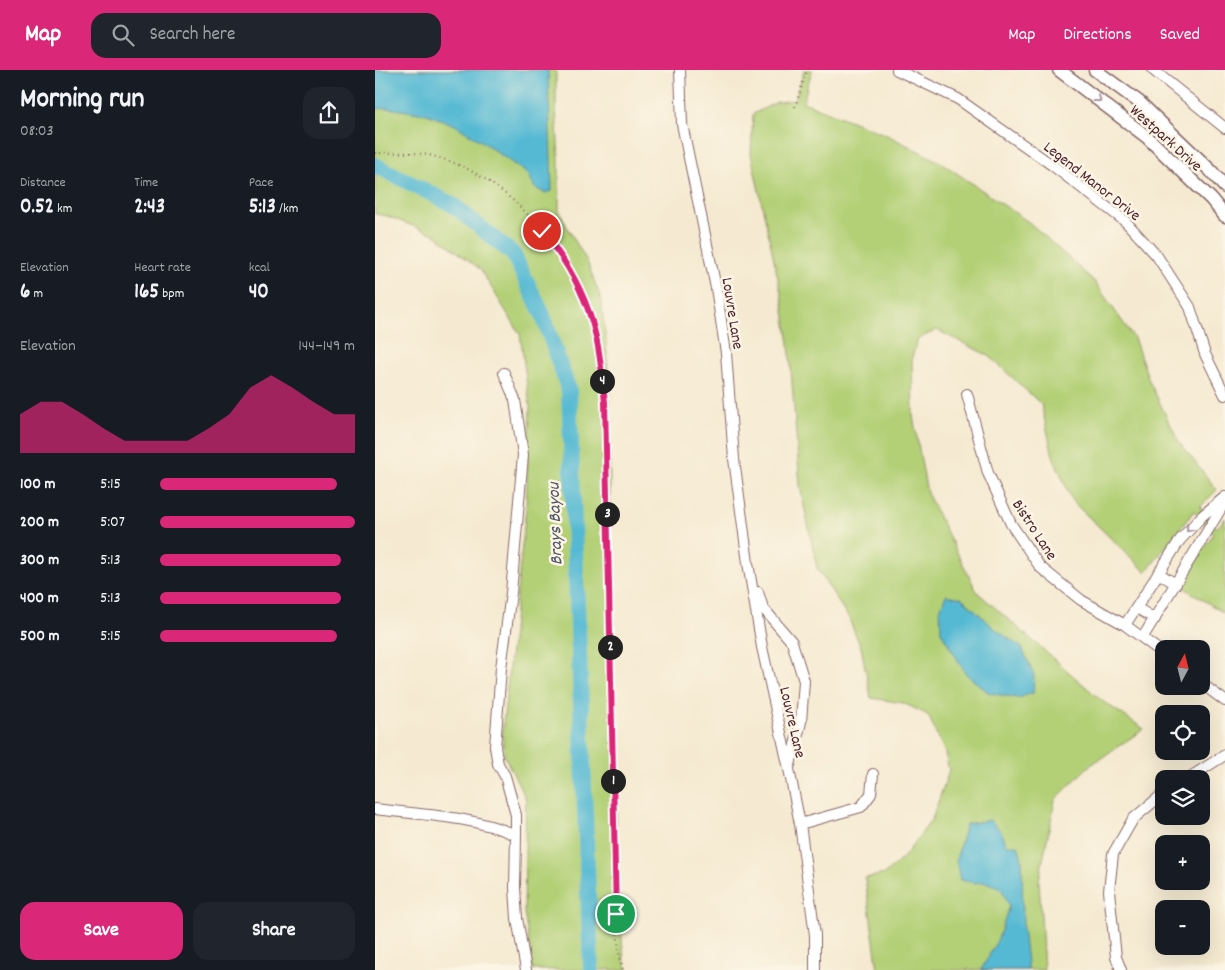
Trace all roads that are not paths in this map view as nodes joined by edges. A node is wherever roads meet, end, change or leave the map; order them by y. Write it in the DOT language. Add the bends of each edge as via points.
graph roads {
  1 [pos="680,70"];
  2 [pos="897,70"];
  3 [pos="1059,70"];
  4 [pos="1095,70"];
  5 [pos="1153,70"];
  6 [pos="1225,128"];
  7 [pos="1225,187"];
  8 [pos="1225,216"];
  9 [pos="504,373"];
  10 [pos="967,394"];
  11 [pos="1225,395"];
  12 [pos="1225,497"];
  13 [pos="1225,502"];
  14 [pos="748,563"];
  15 [pos="1158,573"];
  16 [pos="1176,584"];
  17 [pos="1137,608"];
  18 [pos="1155,618"];
  19 [pos="1125,626"];
  20 [pos="1143,637"];
  21 [pos="1155,647"];
  22 [pos="1210,690"];
  23 [pos="1225,701"];
  24 [pos="1225,756"];
  25 [pos="789,769"];
  26 [pos="1202,770"];
  27 [pos="873,774"];
  28 [pos="1155,801"];
  29 [pos="375,809"];
  30 [pos="800,824"];
  31 [pos="516,835"];
  32 [pos="526,970"];
  33 [pos="815,970"];
  34 [pos="1121,970"];
  1 -- 14 [label="street, Louvre Lane" via="682,124 726,353 733,459"];
  2 -- 11 [label="street, Legend Manor Drive" via="958,99 1052,165 1125,222 1157,256 1190,308 1205,354"];
  3 -- 8 [label="main road, Westpark Drive, one-way" via="1147,137"];
  4 -- 7 [label="main road, Westpark Drive" via="1139,102"];
  5 -- 6 [label="street"];
  9 -- 31 [label="street" via="515,400 523,454 495,747 516,815"];
  10 -- 19 [label="street, Bistro Lane" via="987,473 1011,524 1040,567 1081,600"];
  12 -- 15 [label="street, one-way" via="1185,534"];
  13 -- 16 [label="street"];
  14 -- 25 [label="street, Louvre Lane" via="762,647"];
  14 -- 25 [label="street, Louvre Lane" via="763,608 792,642 804,681 801,722"];
  15 -- 16 [label="street"];
  15 -- 17 [label="street"];
  16 -- 18 [label="street"];
  17 -- 18 [label="street"];
  17 -- 19 [label="street"];
  18 -- 20 [label="street"];
  19 -- 20 [label="street, Bistro Lane"];
  20 -- 21 [label="street, Bistro Lane"];
  22 -- 23 [label="street"];
  24 -- 26 [label="street"];
  25 -- 30 [label="street, Louvre Lane"];
  27 -- 30 [label="street" via="871,794 861,807"];
  28 -- 34 [label="street" via="1133,819 1113,854 1109,891 1116,958"];
  29 -- 31 [label="street" via="471,821"];
  30 -- 33 [label="street, Louvre Lane" via="815,935"];
  31 -- 32 [label="street" via="517,918"];
}
